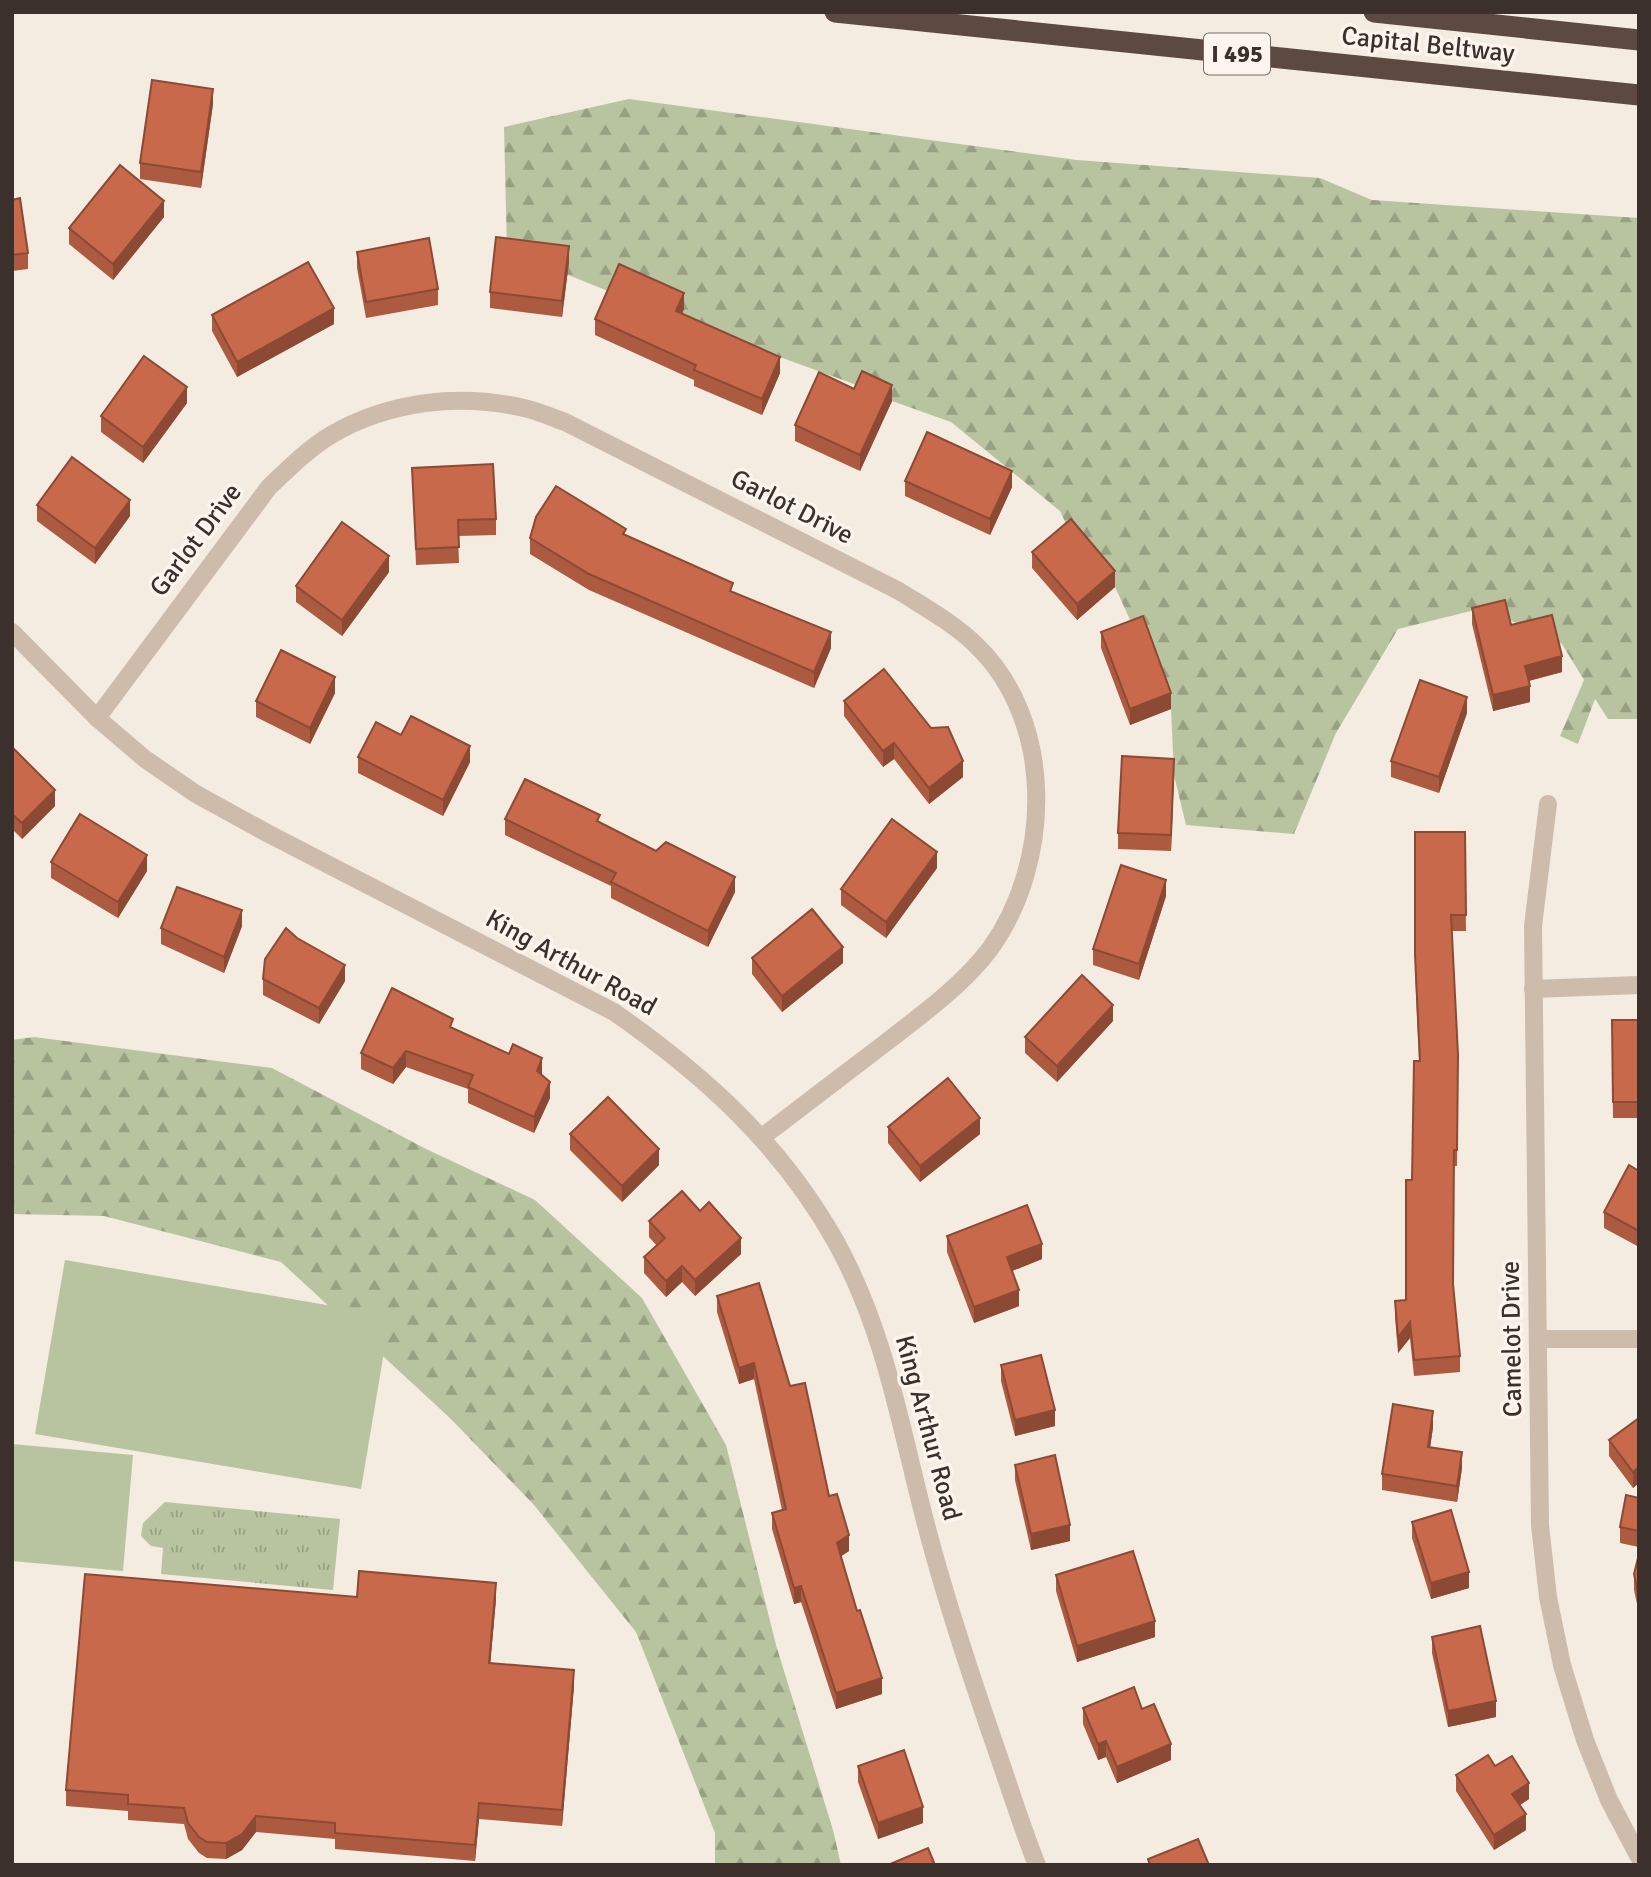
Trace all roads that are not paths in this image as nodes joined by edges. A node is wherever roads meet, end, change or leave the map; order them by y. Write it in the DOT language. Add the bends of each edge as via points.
graph roads {
  1 [pos="835,12"];
  2 [pos="1374,12"];
  3 [pos="1639,40"];
  4 [pos="1639,94"];
  5 [pos="12,632"];
  6 [pos="97,718"];
  7 [pos="1548,804"];
  8 [pos="1639,985"];
  9 [pos="1533,989"];
  10 [pos="762,1137"];
  11 [pos="1538,1339"];
  12 [pos="1639,1339"];
  13 [pos="1639,1857"];
  14 [pos="1037,1865"];
  1 -- 4 [label="highway, Capital Beltway / I 495"];
  2 -- 3 [label="highway"];
  5 -- 6 [label="street, King Arthur Road"];
  6 -- 10 [label="street, King Arthur Road" via="196,794 614,1012 665,1047"];
  6 -- 10 [label="street, Garlot Drive" via="269,486 298,458 368,417 443,401 525,408 565,422 877,580 948,621 978,647 1001,676 1030,744 1036,786 1028,868 1012,909 969,973"];
  7 -- 9 [label="street, Camelot Drive" via="1533,926"];
  8 -- 9 [label="street"];
  9 -- 11 [label="street, Camelot Drive"];
  10 -- 14 [label="street, King Arthur Road" via="829,1231 864,1299 885,1359 930,1542 969,1670"];
  11 -- 12 [label="street"];
  11 -- 13 [label="street, Camelot Drive" via="1540,1525 1548,1597 1585,1740"];
}
